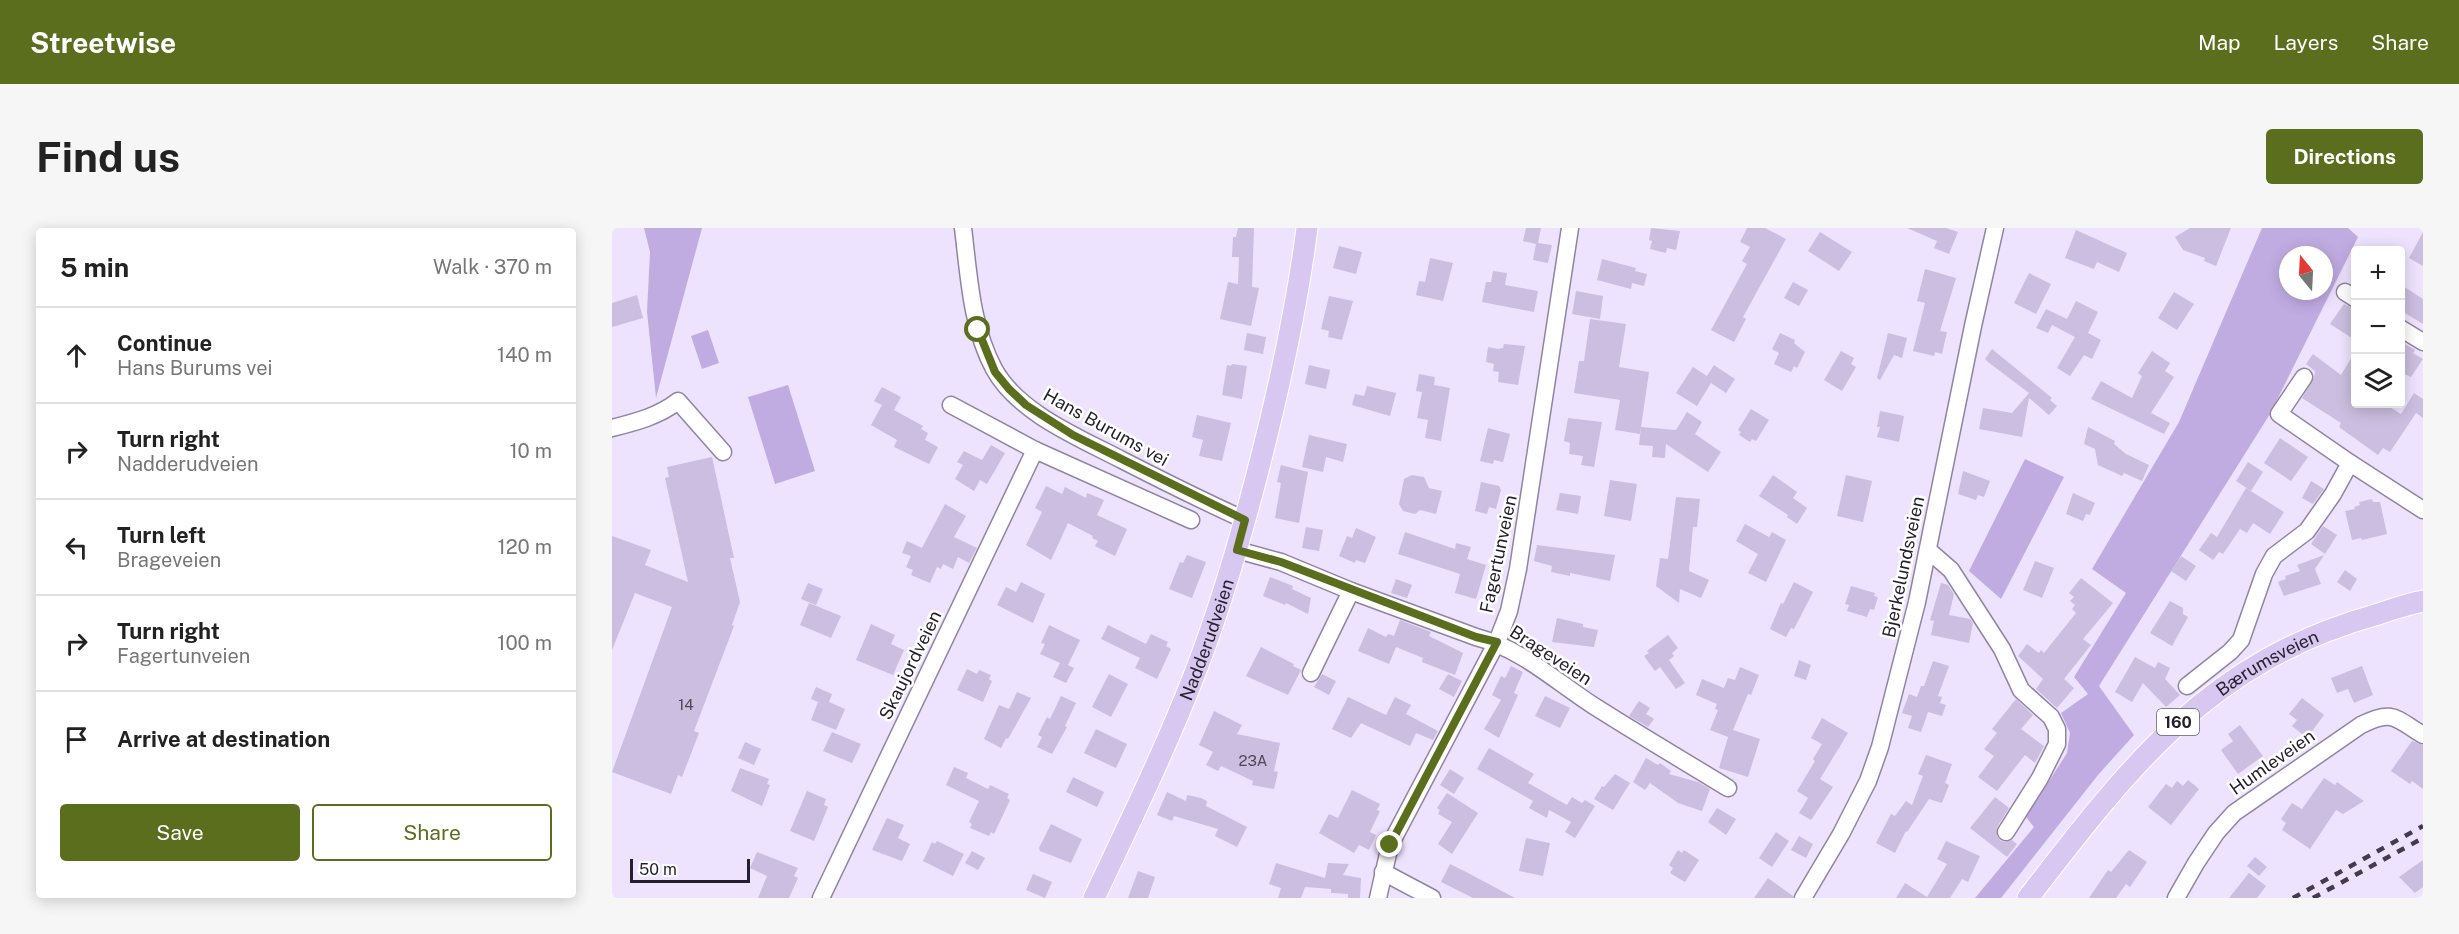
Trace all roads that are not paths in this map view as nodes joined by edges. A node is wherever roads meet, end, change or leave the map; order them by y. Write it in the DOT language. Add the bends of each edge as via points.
graph roads {
  1 [pos="963,228"];
  2 [pos="1307,228"];
  3 [pos="1570,228"];
  4 [pos="1995,228"];
  5 [pos="2405,331"];
  6 [pos="2423,342"];
  7 [pos="2304,377"];
  8 [pos="951,405"];
  9 [pos="612,428"];
  10 [pos="1035,450"];
  11 [pos="723,452"];
  12 [pos="2350,463"];
  13 [pos="2423,510"];
  14 [pos="1191,520"];
  15 [pos="1245,520"];
  16 [pos="1237,550"];
  17 [pos="1928,550"];
  18 [pos="1351,591"];
  19 [pos="2423,601"];
  20 [pos="2423,610"];
  21 [pos="2380,614"];
  22 [pos="1497,642"];
  23 [pos="1311,673"];
  24 [pos="2187,686"];
  25 [pos="2423,735"];
  26 [pos="1728,788"];
  27 [pos="2006,832"];
  28 [pos="1383,872"];
  29 [pos="821,898"];
  30 [pos="1094,898"];
  31 [pos="1378,898"];
  32 [pos="1432,898"];
  33 [pos="1803,898"];
  34 [pos="2028,898"];
  35 [pos="2176,898"];
  1 -- 15 [label="street, Hans Burums vei" via="978,330 995,372 1009,389 1026,405 1073,435"];
  2 -- 15 [label="main road, Nadderudveien" via="1285,362"];
  3 -- 22 [label="street, Fagertunveien" via="1518,569"];
  4 -- 17 [label="street, Bjerkelundsveien"];
  5 -- 6 [label="street"];
  7 -- 12 [label="street" via="2279,414"];
  8 -- 10 [label="street"];
  9 -- 11 [label="street" via="653,416 678,401"];
  10 -- 14 [label="street"];
  10 -- 29 [label="street, Skaujordveien"];
  12 -- 13 [label="street"];
  12 -- 24 [label="street" via="2313,524 2274,556 2241,640"];
  15 -- 16 [label="main road, Nadderudveien"];
  16 -- 18 [label="street, Brageveien" via="1281,562"];
  16 -- 30 [label="main road, Nadderudveien" via="1195,673"];
  17 -- 27 [label="street" via="1951,570 2002,649 2021,690 2051,717 2057,729 2057,744"];
  17 -- 33 [label="street, Bjerkelundsveien" via="1880,747 1868,781"];
  18 -- 22 [label="street, Brageveien"];
  18 -- 23 [label="street"];
  19 -- 21 [label="main road, Bærumsveien / 160"];
  20 -- 21 [label="main road, Bærumsveien / 160"];
  21 -- 34 [label="main road, Bærumsveien / 160" via="2330,629 2279,651 2194,708 2126,776"];
  22 -- 26 [label="street, Brageveien"];
  22 -- 28 [label="street, Fagertunveien" via="1390,845"];
  25 -- 35 [label="street, Humleveien" via="2394,717 2381,715 2361,725 2234,813 2200,857"];
  28 -- 31 [label="street, Fagertunveien"];
  28 -- 32 [label="street"];
}
